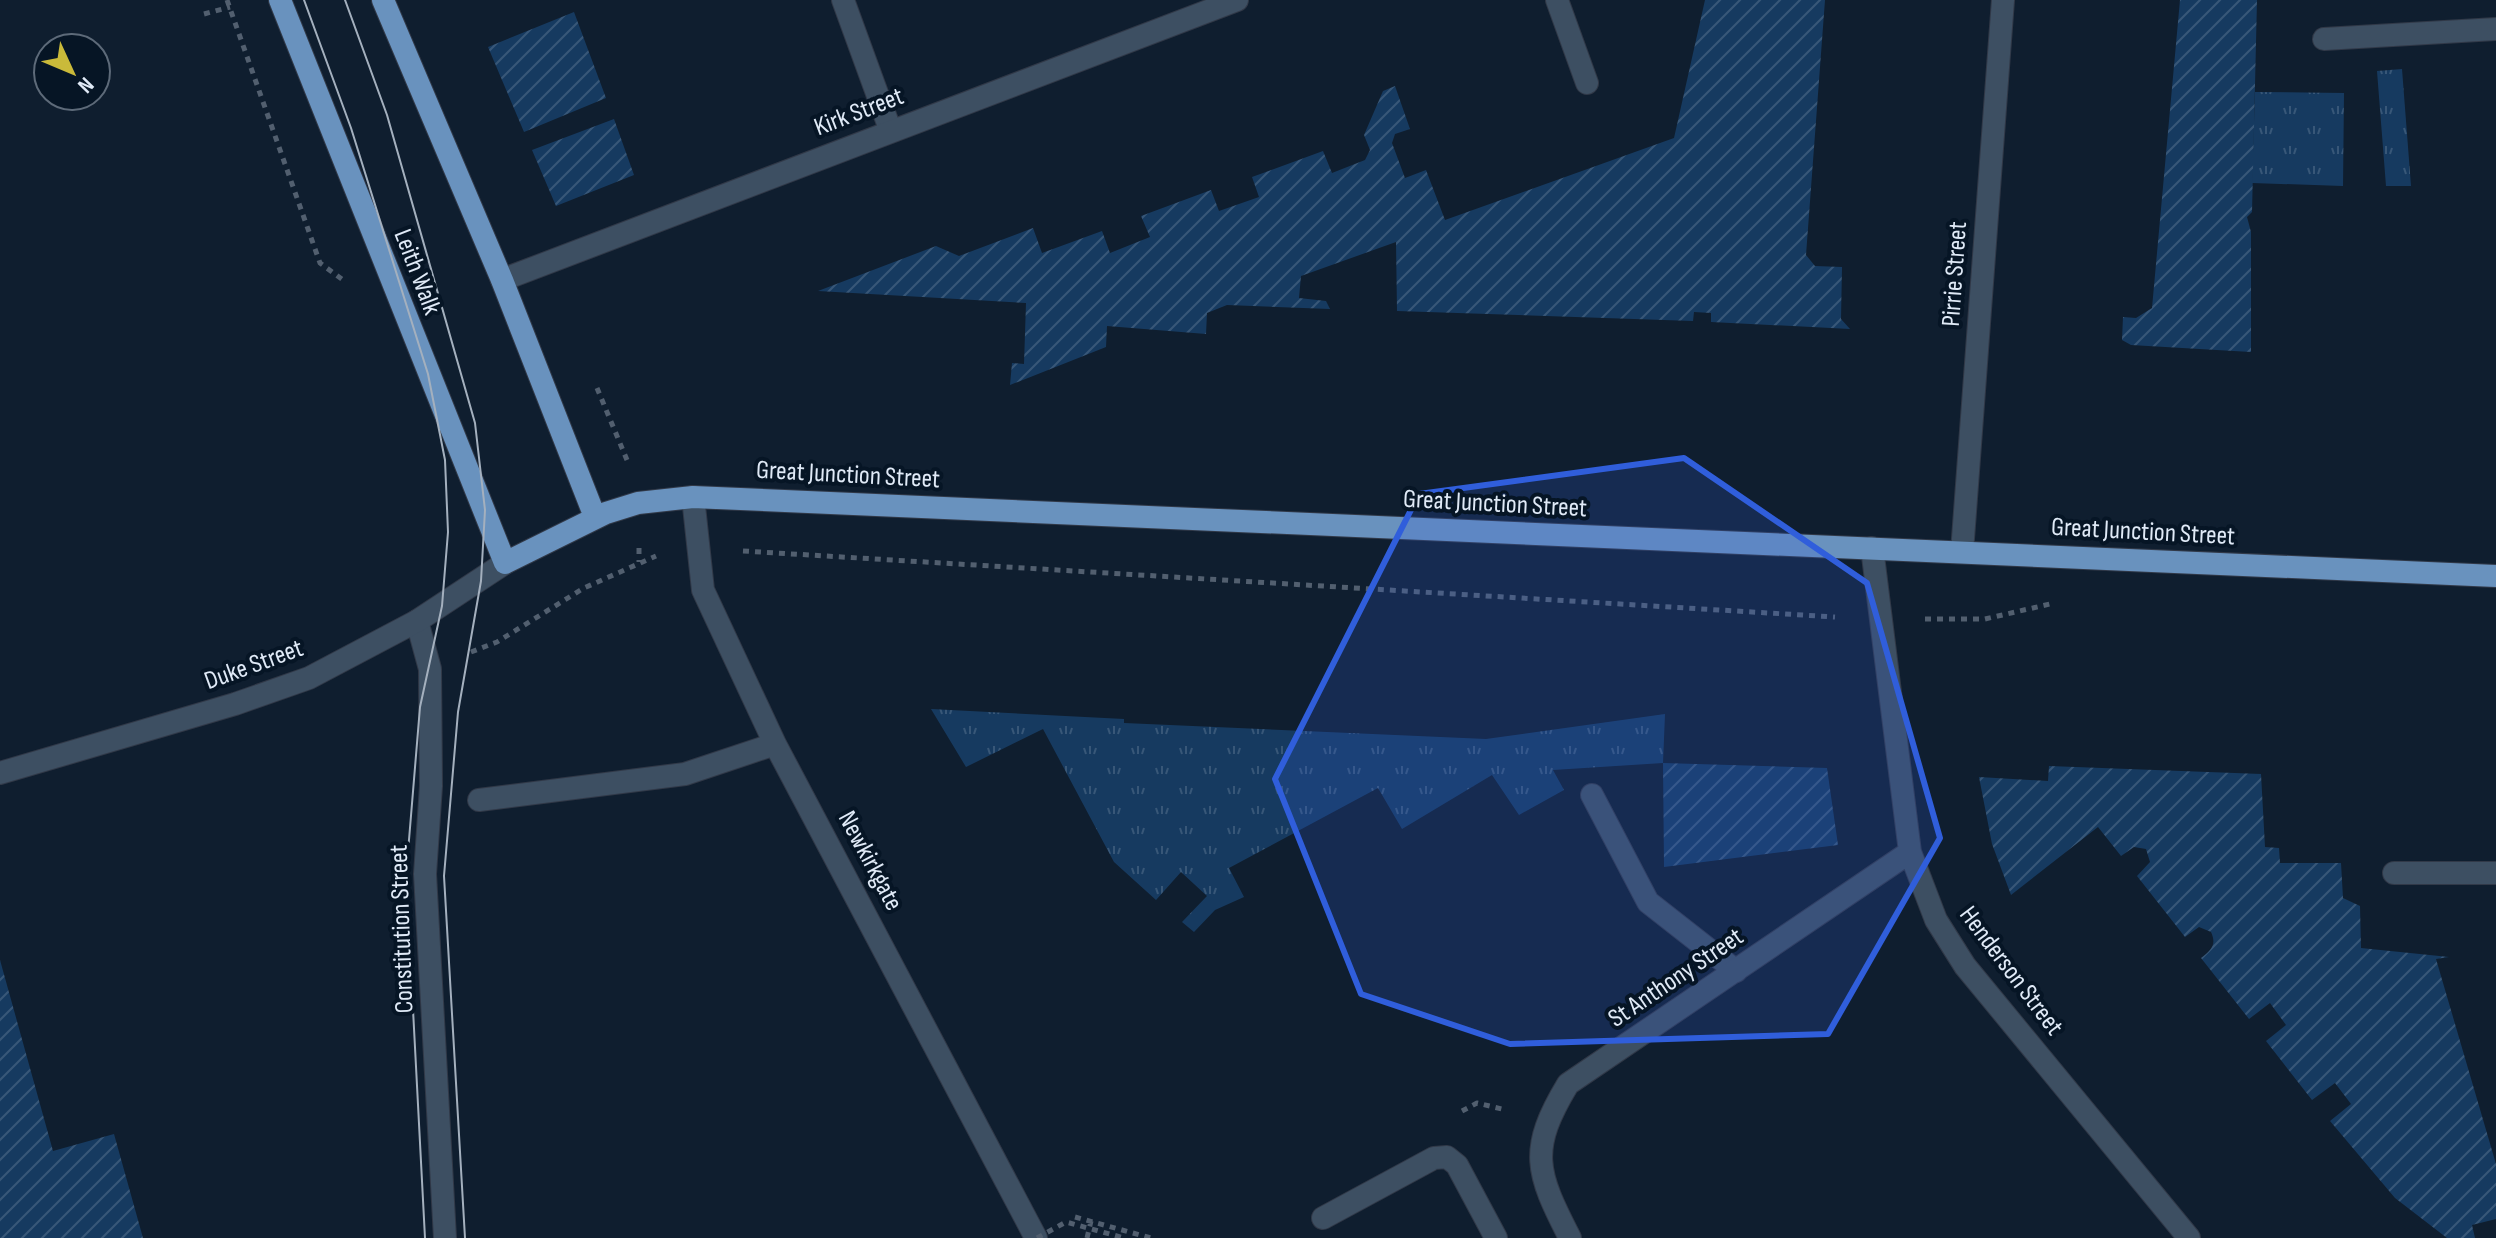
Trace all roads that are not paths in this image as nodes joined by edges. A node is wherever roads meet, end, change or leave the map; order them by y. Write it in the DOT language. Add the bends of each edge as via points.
graph roads {
  1 [pos="280,0"];
  2 [pos="383,0"];
  3 [pos="843,0"];
  4 [pos="1237,0"];
  5 [pos="1557,0"];
  6 [pos="2003,0"];
  7 [pos="2496,29"];
  8 [pos="2324,39"];
  9 [pos="1587,83"];
  10 [pos="890,129"];
  11 [pos="502,280"];
  12 [pos="693,497"];
  13 [pos="595,517"];
  14 [pos="1872,548"];
  15 [pos="1962,552"];
  16 [pos="505,563"];
  17 [pos="2496,576"];
  18 [pos="417,621"];
  19 [pos="775,744"];
  20 [pos="0,773"];
  21 [pos="1592,795"];
  22 [pos="479,800"];
  23 [pos="1910,852"];
  24 [pos="2394,873"];
  25 [pos="2496,873"];
  26 [pos="1736,971"];
  27 [pos="1323,1218"];
  28 [pos="445,1238"];
  29 [pos="1037,1238"];
  30 [pos="1496,1238"];
  31 [pos="1570,1238"];
  32 [pos="2189,1238"];
  1 -- 16 [label="main road, Leith Walk"];
  2 -- 11 [label="main road"];
  3 -- 10 [label="street"];
  4 -- 10 [label="street, Kirk Street"];
  5 -- 9 [label="street"];
  6 -- 15 [label="street, Pirrie Street"];
  7 -- 8 [label="street"];
  10 -- 11 [label="street, Kirk Street"];
  11 -- 13 [label="main road"];
  12 -- 13 [label="main road, Great Junction Street" via="638,503"];
  12 -- 14 [label="main road, Great Junction Street"];
  12 -- 19 [label="street, Newkirkgate" via="703,590"];
  13 -- 16 [label="main road, Great Junction Street"];
  14 -- 15 [label="main road, Great Junction Street"];
  14 -- 23 [label="street, Henderson Street"];
  15 -- 17 [label="main road, Great Junction Street"];
  16 -- 18 [label="street, Duke Street"];
  18 -- 20 [label="street, Duke Street" via="295,683"];
  18 -- 28 [label="street, Constitution Street" via="430,669 425,874"];
  19 -- 22 [label="street" via="685,774"];
  19 -- 29 [label="street, Newkirkgate"];
  21 -- 26 [label="street" via="1648,902"];
  23 -- 26 [label="street, St Anthony Street"];
  23 -- 32 [label="street, Henderson Street" via="1936,920 1965,966"];
  24 -- 25 [label="street"];
  26 -- 31 [label="street, St Anthony Street" via="1568,1084 1546,1121 1539,1155 1547,1193"];
  27 -- 30 [label="street" via="1434,1158 1447,1157 1457,1165"];
}
